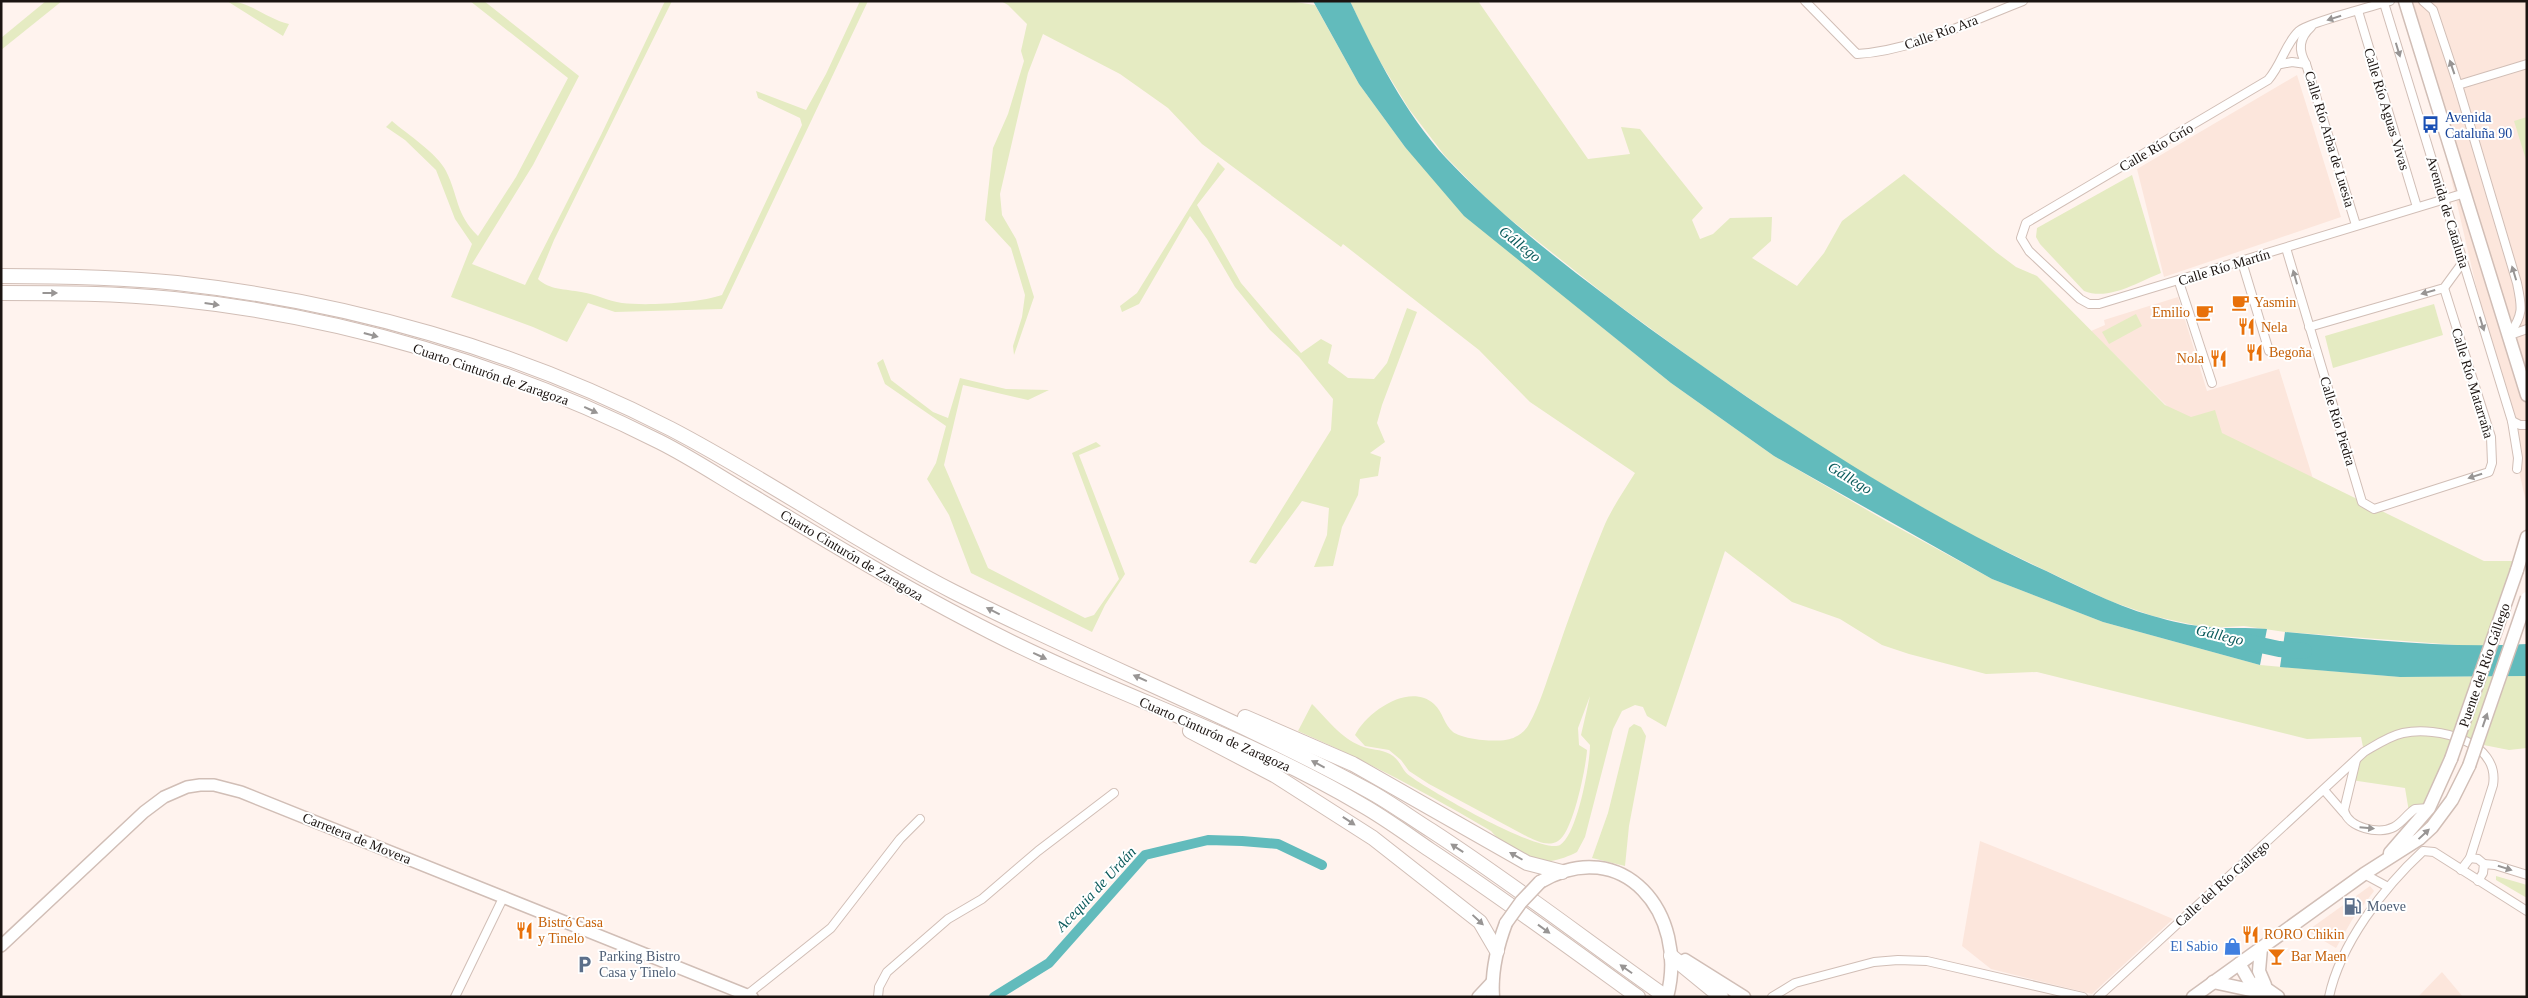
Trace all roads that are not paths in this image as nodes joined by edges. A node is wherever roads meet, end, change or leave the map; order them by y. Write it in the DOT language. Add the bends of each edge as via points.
graph roads {
  1 [pos="1805,1"];
  2 [pos="2023,1"];
  3 [pos="2405,1"];
  4 [pos="2423,1"];
  5 [pos="2387,2"];
  6 [pos="2358,11"];
  7 [pos="2312,25"];
  8 [pos="2301,54"];
  9 [pos="2282,60"];
  10 [pos="2306,64"];
  11 [pos="2527,64"];
  12 [pos="2458,85"];
  13 [pos="2465,193"];
  14 [pos="2443,199"];
  15 [pos="2417,207"];
  16 [pos="2026,223"];
  17 [pos="2356,224"];
  18 [pos="2286,248"];
  19 [pos="2242,262"];
  20 [pos="2463,262"];
  21 [pos="1,276"];
  22 [pos="2179,282"];
  23 [pos="2444,288"];
  24 [pos="1,293"];
  25 [pos="2309,327"];
  26 [pos="2527,329"];
  27 [pos="2509,335"];
  28 [pos="2269,351"];
  29 [pos="2212,383"];
  30 [pos="2527,395"];
  31 [pos="2512,421"];
  32 [pos="2527,425"];
  33 [pos="2517,469"];
  34 [pos="2367,506"];
  35 [pos="2527,537"];
  36 [pos="2527,598"];
  37 [pos="1110,687"];
  38 [pos="1168,690"];
  39 [pos="2356,760"];
  40 [pos="2324,790"];
  41 [pos="1114,793"];
  42 [pos="2429,808"];
  43 [pos="2344,813"];
  44 [pos="920,819"];
  45 [pos="2470,858"];
  46 [pos="2383,860"];
  47 [pos="2484,864"];
  48 [pos="2461,870"];
  49 [pos="1562,872"];
  50 [pos="2364,874"];
  51 [pos="2527,875"];
  52 [pos="2478,881"];
  53 [pos="2388,887"];
  54 [pos="504,896"];
  55 [pos="2527,911"];
  56 [pos="1,946"];
  57 [pos="2261,948"];
  58 [pos="1497,951"];
  59 [pos="1671,951"];
  60 [pos="2239,964"];
  61 [pos="1493,981"];
  62 [pos="2213,982"];
  63 [pos="2260,991"];
  64 [pos="1780,994"];
  65 [pos="749,996"];
  66 [pos="455,997"];
  67 [pos="878,997"];
  68 [pos="1478,997"];
  69 [pos="1493,997"];
  70 [pos="1638,997"];
  71 [pos="1666,997"];
  72 [pos="1721,997"];
  73 [pos="1744,997"];
  74 [pos="1772,997"];
  75 [pos="2084,997"];
  76 [pos="2098,997"];
  77 [pos="2193,997"];
  78 [pos="2278,997"];
  79 [pos="2329,997"];
  1 -- 2 [label="street, Calle Río Ara" via="1857,54 1904,46"];
  3 -- 13 [label="main road, Avenida de Cataluña"];
  12 -- 4 [label="street, one-way" via="2432,10"];
  5 -- 6 [label="street, Calle Río Grío"];
  5 -- 14 [label="street, Avenida de Cataluña, one-way"];
  6 -- 7 [label="street, Calle Río Grío, one-way"];
  6 -- 15 [label="street, Calle Río Aguas Vivas"];
  7 -- 8 [label="street, Calle Río Arba de Luesia" via="2302,39"];
  7 -- 9 [label="street, Calle Río Grío" via="2299,31"];
  8 -- 9 [label="street, Calle Río Arba de Luesia"];
  8 -- 10 [label="street, Calle Río Arba de Luesia"];
  9 -- 10 [label="street"];
  9 -- 16 [label="street, Calle Río Grío" via="2263,84"];
  10 -- 17 [label="street, Calle Río Arba de Luesia"];
  11 -- 12 [label="street"];
  27 -- 12 [label="street, one-way" via="2520,318 2521,301"];
  13 -- 14 [label="street, Calle Río Martín"];
  13 -- 27 [label="main road, Avenida de Cataluña"];
  14 -- 15 [label="street, Calle Río Martín"];
  14 -- 20 [label="street, Avenida de Cataluña"];
  15 -- 17 [label="street, Calle Río Martín"];
  16 -- 22 [label="street, Calle Río Martín" via="2021,238 2029,251 2084,302 2104,303"];
  17 -- 18 [label="street, Calle Río Martín"];
  18 -- 19 [label="street, Calle Río Martín"];
  25 -- 18 [label="street, Calle Río Piedra, one-way"];
  19 -- 22 [label="street, Calle Río Martín"];
  19 -- 28 [label="street"];
  20 -- 23 [label="street"];
  20 -- 31 [label="street, Avenida de Cataluña, one-way"];
  38 -- 21 [label="highway, one-way" via="1026,629 920,574 671,429 572,382 471,345 396,324 267,295 175,283 81,276"];
  22 -- 29 [label="street"];
  23 -- 25 [label="street, one-way"];
  23 -- 34 [label="street, Calle Río Matarraña, one-way" via="2491,437 2489,472 2374,509"];
  24 -- 37 [label="highway, Cuarto Cinturón de Zaragoza, one-way" via="84,293 174,299 264,311 374,336 520,381 662,443 928,600"];
  25 -- 34 [label="street, Calle Río Piedra" via="2362,502"];
  26 -- 27 [label="street"];
  27 -- 30 [label="main road, Avenida de Cataluña"];
  31 -- 32 [label="street"];
  31 -- 33 [label="street, Avenida de Cataluña"];
  35 -- 42 [label="main road, Puente del Río Gállego, bridge" via="2451,759"];
  46 -- 36 [label="main road, Puente del Río Gállego, one-way, bridge" via="2402,851 2432,827 2452,800 2469,766"];
  37 -- 58 [label="highway, one-way" via="1120,700 1248,760 1339,814 1476,918"];
  37 -- 70 [label="highway, Cuarto Cinturón de Zaragoza, one-way" via="1256,750 1362,805 1490,890"];
  49 -- 38 [label="highway, one-way" via="1527,863 1353,764 1222,708"];
  71 -- 38 [label="highway, one-way" via="1498,874 1375,794"];
  39 -- 40 [label="street, Calle del Río Gállego"];
  39 -- 43 [label="street"];
  39 -- 45 [label="street, Calle del Río Gállego" via="2394,736 2416,732 2449,736 2484,752 2495,774"];
  40 -- 43 [label="street"];
  40 -- 76 [label="street, Calle del Río Gállego"];
  41 -- 67 [label="street" via="982,899 948,919 886,972"];
  43 -- 42 [label="street, one-way" via="2356,827 2383,829 2394,827 2415,809"];
  42 -- 46 [label="main road, Puente del Río Gállego"];
  44 -- 65 [label="street" via="900,839 831,928"];
  45 -- 47 [label="street" via="2478,858"];
  45 -- 48 [label="street, Calle del Río Gállego"];
  46 -- 50 [label="main road"];
  47 -- 51 [label="street, one-way"];
  47 -- 52 [label="street"];
  48 -- 52 [label="street"];
  48 -- 53 [label="street" via="2426,850"];
  49 -- 58 [label="main road, bridge" via="1540,882 1521,902 1506,923"];
  49 -- 59 [label="main road" via="1602,869 1634,882 1660,912"];
  50 -- 53 [label="street"];
  50 -- 57 [label="main road"];
  52 -- 55 [label="street"];
  53 -- 79 [label="street" via="2345,952"];
  54 -- 56 [label="main road, Carretera de Movera" via="228,787 200,785 176,791 154,804"];
  54 -- 65 [label="main road, Carretera de Movera"];
  54 -- 66 [label="street"];
  57 -- 60 [label="main road"];
  57 -- 63 [label="main road"];
  58 -- 61 [label="main road"];
  59 -- 71 [label="main road"];
  59 -- 72 [label="highway"];
  59 -- 73 [label="main road"];
  60 -- 62 [label="main road"];
  60 -- 63 [label="main road"];
  61 -- 68 [label="main road"];
  61 -- 69 [label="main road"];
  62 -- 63 [label="main road"];
  62 -- 77 [label="main road"];
  63 -- 78 [label="main road"];
  64 -- 74 [label="street"];
  64 -- 75 [label="street" via="1795,983 1812,978 1874,962 1898,960 1927,961"];
}
